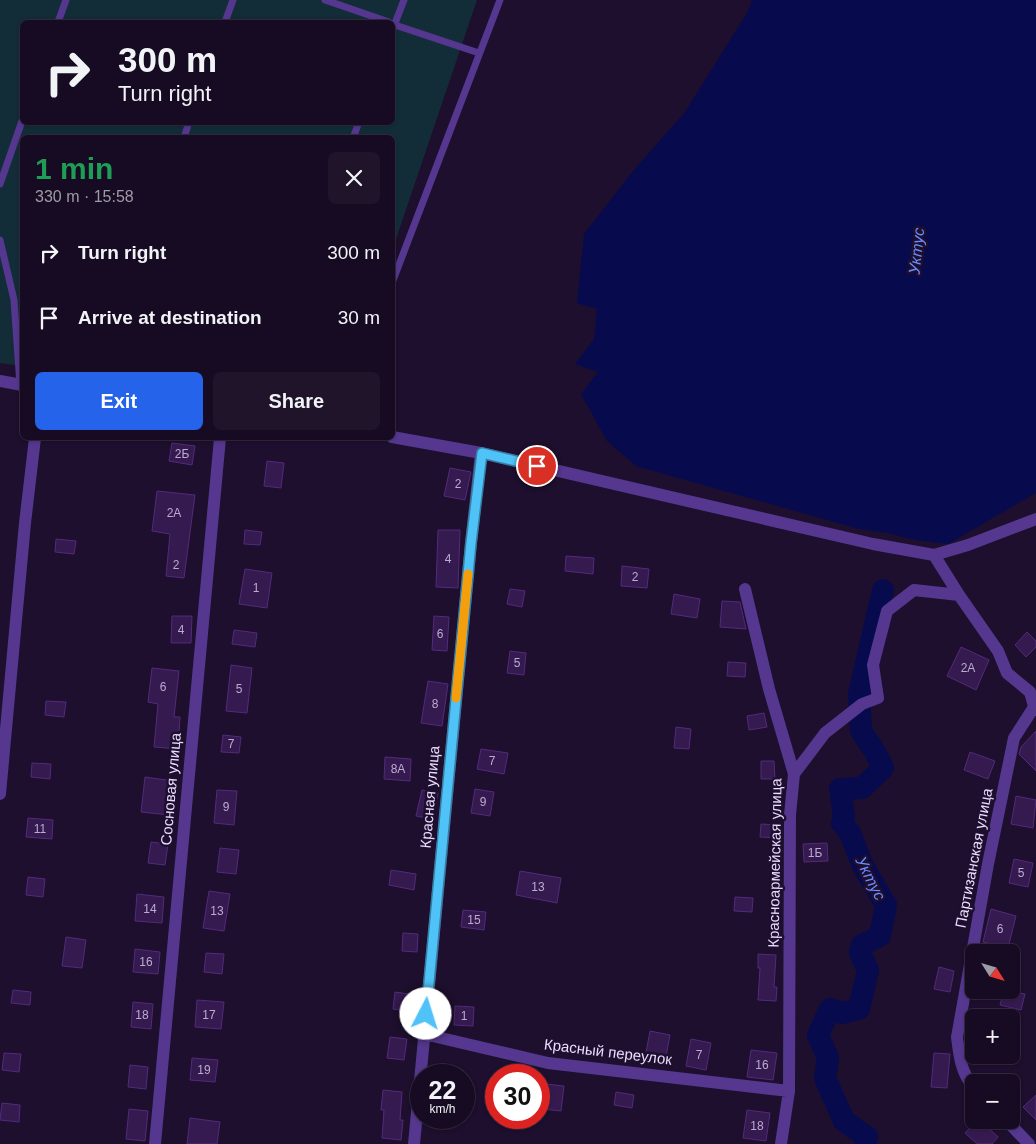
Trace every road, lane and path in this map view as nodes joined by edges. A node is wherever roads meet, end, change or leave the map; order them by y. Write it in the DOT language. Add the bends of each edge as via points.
graph roads {
  1 [pos="66,0"];
  2 [pos="233,0"];
  3 [pos="325,0"];
  4 [pos="404,0"];
  5 [pos="500,0"];
  6 [pos="59,20"];
  7 [pos="226,20"];
  8 [pos="377,20"];
  9 [pos="395,20"];
  10 [pos="395,27"];
  11 [pos="479,53"];
  12 [pos="21,125"];
  13 [pos="0,184"];
  14 [pos="0,240"];
  15 [pos="395,275"];
  16 [pos="20,373"];
  17 [pos="0,381"];
  18 [pos="20,385"];
  19 [pos="395,438"];
  20 [pos="36,440"];
  21 [pos="220,440"];
  22 [pos="482,453"];
  23 [pos="1036,519"];
  24 [pos="934,555"];
  25 [pos="745,589"];
  26 [pos="959,595"];
  27 [pos="1035,706"];
  28 [pos="794,774"];
  29 [pos="0,794"];
  30 [pos="424,1034"];
  31 [pos="965,1074"];
  32 [pos="789,1091"];
  33 [pos="1015,1129"];
  34 [pos="155,1144"];
  35 [pos="414,1144"];
  36 [pos="781,1144"];
  37 [pos="1029,1144"];
  1 -- 6 [label="lane"];
  2 -- 7 [label="lane"];
  3 -- 8 [label="lane"];
  4 -- 9 [label="lane"];
  5 -- 11 [label="lane"];
  10 -- 11 [label="lane"];
  11 -- 15 [label="lane"];
  12 -- 13 [label="lane"];
  14 -- 16 [label="lane" via="14,300"];
  17 -- 18 [label="street"];
  19 -- 22 [label="street"];
  20 -- 29 [label="street"];
  21 -- 34 [label="street, Сосновая улица"];
  22 -- 24 [label="street" via="873,544"];
  22 -- 30 [label="street, Красная улица"];
  23 -- 24 [label="street"];
  24 -- 26 [label="street"];
  25 -- 28 [label="street, Красноармейская улица"];
  26 -- 27 [label="street" via="998,651 1006,672 1030,692"];
  26 -- 28 [label="street" via="914,590 887,611 873,665 878,698 862,704 825,733"];
  27 -- 31 [label="street, Партизанская улица" via="1014,738 996,825 957,1037"];
  28 -- 32 [label="street, Красноармейская улица" via="790,815"];
  30 -- 32 [label="street, Красный переулок" via="548,1063"];
  30 -- 35 [label="street, Красная улица"];
  32 -- 36 [label="street, Красноармейская улица"];
  33 -- 37 [label="street"];
}
